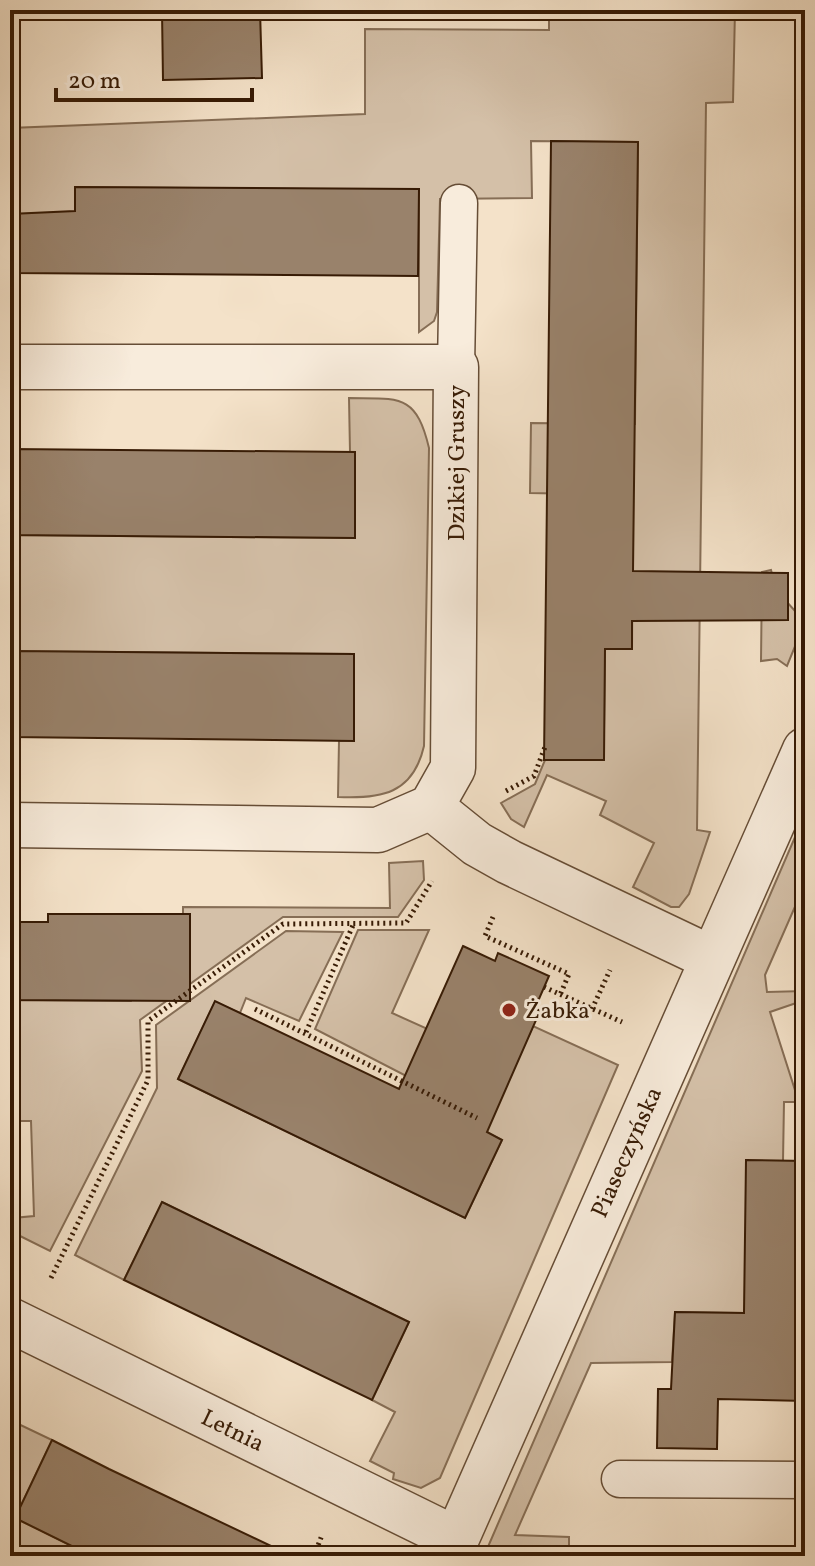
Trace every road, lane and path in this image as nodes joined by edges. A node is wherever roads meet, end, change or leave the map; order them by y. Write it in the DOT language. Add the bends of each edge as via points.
graph roads {
  1 [pos="459,203"];
  2 [pos="10,367"];
  3 [pos="456,367"];
  4 [pos="805,750"];
  5 [pos="431,807"];
  6 [pos="10,825"];
  7 [pos="443,880"];
  8 [pos="499,904"];
  9 [pos="354,923"];
  10 [pos="711,958"];
  11 [pos="544,987"];
  12 [pos="560,995"];
  13 [pos="255,1009"];
  14 [pos="632,1026"];
  15 [pos="306,1032"];
  16 [pos="477,1118"];
  17 [pos="18,1324"];
  18 [pos="620,1479"];
  19 [pos="805,1480"];
  20 [pos="453,1548"];
  1 -- 3 [label="lane"];
  2 -- 3 [label="street, Dzikiej Gruszy"];
  3 -- 5 [label="street, Dzikiej Gruszy" via="453,768"];
  4 -- 10 [label="street, Piaseczyńska"];
  5 -- 6 [label="street" via="378,830"];
  5 -- 10 [label="street" via="509,862"];
  7 -- 9 [label="path" via="435,876 406,923"];
  8 -- 12 [label="path" via="485,936 569,974"];
  9 -- 15 [label="path"];
  9 -- 17 [label="path" via="283,924 148,1021 148,1080"];
  10 -- 20 [label="street, Piaseczyńska"];
  11 -- 12 [label="path"];
  12 -- 14 [label="path"];
  13 -- 15 [label="path"];
  15 -- 16 [label="path"];
  17 -- 20 [label="street, Letnia"];
  18 -- 19 [label="lane"];
}
